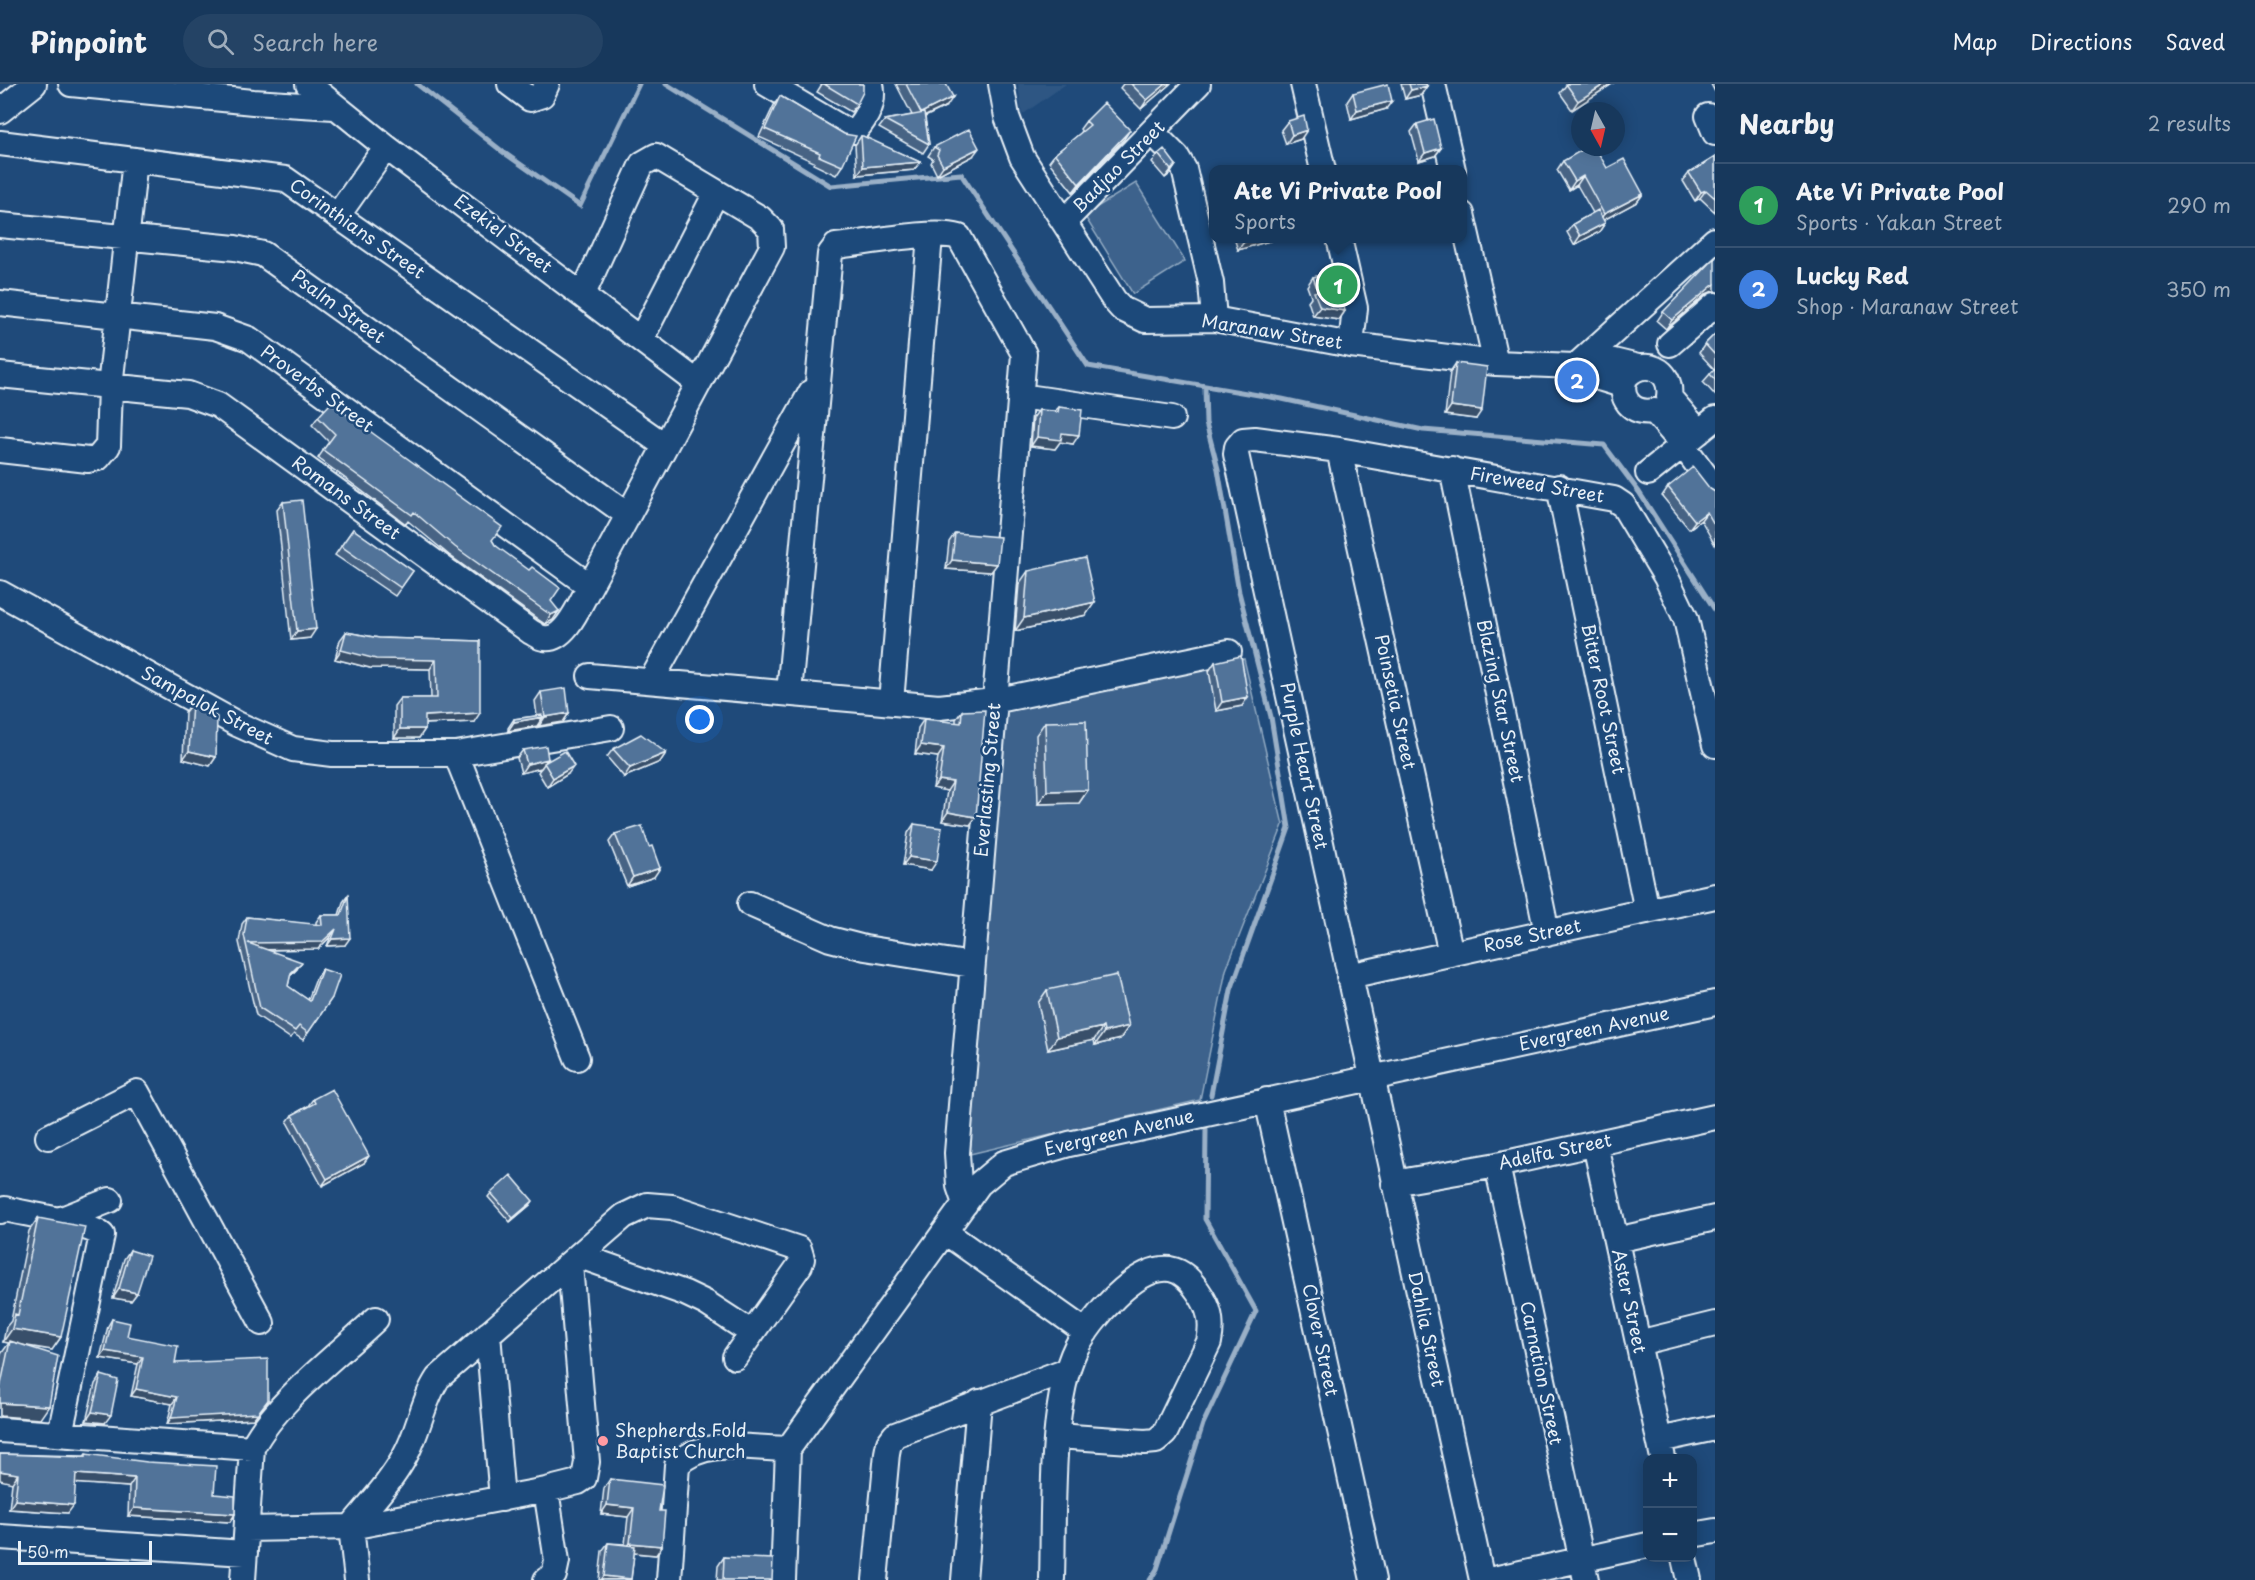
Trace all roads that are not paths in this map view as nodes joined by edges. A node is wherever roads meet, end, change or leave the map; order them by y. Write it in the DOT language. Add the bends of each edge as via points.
graph roads {
  1 [pos="34,84"];
  2 [pos="71,84"];
  3 [pos="308,84"];
  4 [pos="510,84"];
  5 [pos="547,84"];
  6 [pos="766,84"];
  7 [pos="871,84"];
  8 [pos="1001,84"];
  9 [pos="1198,84"];
  10 [pos="1303,84"];
  11 [pos="1433,84"];
  12 [pos="334,107"];
  13 [pos="0,111"];
  14 [pos="1153,133"];
  15 [pos="0,143"];
  16 [pos="386,147"];
  17 [pos="135,160"];
  18 [pos="1322,165"];
  19 [pos="1452,165"];
  20 [pos="716,193"];
  21 [pos="338,215"];
  22 [pos="1064,222"];
  23 [pos="0,225"];
  24 [pos="930,236"];
  25 [pos="1467,236"];
  26 [pos="127,239"];
  27 [pos="1715,240"];
  28 [pos="1340,243"];
  29 [pos="583,294"];
  30 [pos="0,303"];
  31 [pos="1715,305"];
  32 [pos="118,316"];
  33 [pos="1214,319"];
  34 [pos="640,339"];
  35 [pos="1670,344"];
  36 [pos="1351,345"];
  37 [pos="1496,363"];
  38 [pos="1575,366"];
  39 [pos="0,375"];
  40 [pos="1630,376"];
  41 [pos="816,382"];
  42 [pos="698,383"];
  43 [pos="110,387"];
  44 [pos="1020,396"];
  45 [pos="1172,418"];
  46 [pos="1699,432"];
  47 [pos="664,444"];
  48 [pos="0,450"];
  49 [pos="1339,450"];
  50 [pos="1236,454"];
  51 [pos="1452,469"];
  52 [pos="1648,473"];
  53 [pos="1559,487"];
  54 [pos="1715,489"];
  55 [pos="628,515"];
  56 [pos="590,586"];
  57 [pos="0,593"];
  58 [pos="1229,652"];
  59 [pos="590,676"];
  60 [pos="651,681"];
  61 [pos="789,693"];
  62 [pos="994,701"];
  63 [pos="891,702"];
  64 [pos="611,728"];
  65 [pos="1715,746"];
  66 [pos="456,754"];
  67 [pos="1715,896"];
  68 [pos="750,903"];
  69 [pos="1647,911"];
  70 [pos="1548,933"];
  71 [pos="1451,954"];
  72 [pos="972,965"];
  73 [pos="1349,976"];
  74 [pos="1715,1003"];
  75 [pos="577,1058"];
  76 [pos="1371,1078"];
  77 [pos="1268,1100"];
  78 [pos="1715,1117"];
  79 [pos="48,1137"];
  80 [pos="1595,1144"];
  81 [pos="1497,1165"];
  82 [pos="1394,1183"];
  83 [pos="110,1200"];
  84 [pos="965,1204"];
  85 [pos="2,1210"];
  86 [pos="1715,1218"];
  87 [pos="57,1221"];
  88 [pos="945,1232"];
  89 [pos="1616,1240"];
  90 [pos="575,1261"];
  91 [pos="376,1319"];
  92 [pos="262,1323"];
  93 [pos="1715,1324"];
  94 [pos="1086,1332"];
  95 [pos="488,1334"];
  96 [pos="752,1334"];
  97 [pos="1638,1343"];
  98 [pos="735,1357"];
  99 [pos="1067,1370"];
  100 [pos="979,1402"];
  101 [pos="1715,1428"];
  102 [pos="0,1430"];
  103 [pos="60,1434"];
  104 [pos="1057,1436"];
  105 [pos="252,1449"];
  106 [pos="788,1449"];
  107 [pos="1661,1449"];
  108 [pos="546,1490"];
  109 [pos="502,1498"];
  110 [pos="351,1527"];
  111 [pos="247,1529"];
  112 [pos="1715,1530"];
  113 [pos="1697,1534"];
  114 [pos="0,1537"];
  115 [pos="1643,1547"];
  116 [pos="245,1553"];
  117 [pos="1685,1562"];
  118 [pos="1584,1570"];
  119 [pos="1052,1579"];
  120 [pos="243,1580"];
  121 [pos="357,1580"];
  122 [pos="546,1580"];
  123 [pos="669,1580"];
  124 [pos="783,1580"];
  125 [pos="875,1580"];
  126 [pos="964,1580"];
  127 [pos="1373,1580"];
  128 [pos="1482,1580"];
  129 [pos="1489,1580"];
  130 [pos="1689,1580"];
  1 -- 13 [label="street"];
  2 -- 12 [label="street"];
  3 -- 12 [label="street, Ezekiel Street"];
  4 -- 5 [label="street" via="530,99 542,95"];
  6 -- 7 [label="street" via="845,130 855,131 868,117"];
  8 -- 22 [label="street, Maranaw Street" via="1017,147"];
  9 -- 14 [label="street, Badjao Street"];
  10 -- 18 [label="street"];
  11 -- 19 [label="street"];
  12 -- 16 [label="street, Ezekiel Street"];
  14 -- 22 [label="street, Badjao Street"];
  14 -- 33 [label="street" via="1184,170 1211,283"];
  15 -- 17 [label="street, Corinthians Street"];
  16 -- 21 [label="street"];
  16 -- 29 [label="street, Ezekiel Street"];
  17 -- 21 [label="street, Corinthians Street" via="285,179"];
  17 -- 26 [label="street"];
  20 -- 29 [label="street" via="656,156 642,164"];
  20 -- 34 [label="street"];
  20 -- 42 [label="street" via="760,218 771,229 773,238 772,247"];
  21 -- 47 [label="street, Corinthians Street"];
  22 -- 33 [label="street, Maranaw Street" via="1114,300 1134,317"];
  23 -- 26 [label="street, Psalm Street"];
  24 -- 41 [label="street" via="832,249"];
  24 -- 44 [label="street, Everlasting Street" via="951,235 964,243 1024,354"];
  24 -- 63 [label="street"];
  25 -- 37 [label="street"];
  26 -- 32 [label="street"];
  26 -- 55 [label="street, Psalm Street" via="236,248 263,254"];
  27 -- 38 [label="street"];
  28 -- 36 [label="street" via="1355,308"];
  29 -- 34 [label="street, Ezekiel Street"];
  30 -- 32 [label="street, Proverbs Street"];
  31 -- 35 [label="street"];
  32 -- 43 [label="street"];
  32 -- 56 [label="street, Proverbs Street" via="215,327 249,339"];
  33 -- 36 [label="street, Maranaw Street"];
  34 -- 42 [label="street, Ezekiel Street"];
  36 -- 37 [label="street, Maranaw Street"];
  37 -- 38 [label="street, Maranaw Street"];
  38 -- 40 [label="street, Maranaw Street" via="1599,378"];
  39 -- 43 [label="street, Romans Street"];
  40 -- 46 [label="street" via="1623,393 1631,407 1654,411"];
  40 -- 46 [label="street, Maranaw Street" via="1652,366 1665,375 1669,397"];
  41 -- 60 [label="street"];
  41 -- 61 [label="street"];
  42 -- 47 [label="street"];
  43 -- 48 [label="street" via="108,446 98,458"];
  43 -- 56 [label="street, Romans Street" via="188,394 218,405 545,639 565,629"];
  44 -- 45 [label="street"];
  44 -- 62 [label="street, Everlasting Street"];
  46 -- 52 [label="street"];
  46 -- 54 [label="street"];
  47 -- 55 [label="street"];
  49 -- 50 [label="street, Fireweed Street" via="1254,439 1243,440"];
  49 -- 51 [label="street, Fireweed Street"];
  49 -- 71 [label="street, Poinsetia Street"];
  50 -- 73 [label="street, Purple Heart Street"];
  51 -- 53 [label="street, Fireweed Street"];
  51 -- 70 [label="street, Blazing Star Street"];
  53 -- 65 [label="street, Fireweed Street" via="1614,499 1623,505 1686,619"];
  53 -- 69 [label="street, Bitter Root Street"];
  55 -- 56 [label="street"];
  57 -- 66 [label="street, Sampalok Street" via="237,724 293,749 332,754"];
  58 -- 62 [label="street"];
  59 -- 60 [label="street"];
  60 -- 61 [label="street"];
  61 -- 63 [label="street"];
  62 -- 63 [label="street" via="939,706"];
  62 -- 72 [label="street, Everlasting Street"];
  64 -- 66 [label="street, Sampalok Street"];
  66 -- 75 [label="street"];
  67 -- 69 [label="street, Rose Street"];
  68 -- 72 [label="street" via="830,939"];
  69 -- 70 [label="street, Rose Street"];
  70 -- 71 [label="street, Rose Street"];
  71 -- 73 [label="street, Rose Street"];
  72 -- 84 [label="street, Everlasting Street" via="957,1153 959,1186"];
  73 -- 76 [label="street, Purple Heart Street"];
  74 -- 76 [label="street, Evergreen Avenue"];
  76 -- 77 [label="street, Evergreen Avenue"];
  76 -- 82 [label="street, Dahlia Street"];
  77 -- 84 [label="street, Evergreen Avenue" via="1020,1156 992,1171"];
  77 -- 127 [label="street, Clover Street"];
  78 -- 80 [label="street, Adelfa Street"];
  79 -- 92 [label="street" via="137,1092"];
  80 -- 81 [label="street, Adelfa Street"];
  80 -- 89 [label="street, Aster Street"];
  81 -- 82 [label="street, Adelfa Street"];
  81 -- 118 [label="street, Carnation Street"];
  82 -- 128 [label="street, Dahlia Street"];
  83 -- 87 [label="street"];
  84 -- 88 [label="street, Evergreen Avenue"];
  85 -- 87 [label="street"];
  86 -- 89 [label="street"];
  87 -- 103 [label="street" via="102,1235"];
  88 -- 94 [label="street"];
  88 -- 106 [label="street, Evergreen Avenue"];
  89 -- 97 [label="street, Aster Street"];
  90 -- 95 [label="street"];
  90 -- 96 [label="street" via="685,1293"];
  90 -- 96 [label="street" via="624,1216 647,1205 672,1206 795,1247 801,1254 800,1265"];
  90 -- 108 [label="street" via="587,1470 578,1482"];
  91 -- 105 [label="street" via="279,1409 259,1433"];
  93 -- 97 [label="street"];
  94 -- 99 [label="street"];
  94 -- 104 [label="street" via="1115,1296 1133,1281 1169,1269 1182,1273 1191,1282 1207,1307 1212,1327 1209,1342 1171,1425 1156,1441"];
  95 -- 109 [label="street"];
  95 -- 110 [label="street" via="438,1378 406,1455"];
  96 -- 98 [label="street"];
  97 -- 107 [label="street, Aster Street"];
  99 -- 100 [label="street"];
  99 -- 104 [label="street"];
  100 -- 125 [label="street" via="895,1435 889,1443"];
  100 -- 126 [label="street"];
  101 -- 107 [label="street"];
  102 -- 103 [label="street"];
  103 -- 105 [label="street"];
  104 -- 119 [label="street"];
  105 -- 111 [label="street"];
  106 -- 123 [label="street" via="708,1448 693,1452 677,1465"];
  106 -- 124 [label="street"];
  108 -- 109 [label="street"];
  108 -- 122 [label="street" via="557,1562 554,1575"];
  109 -- 110 [label="street"];
  110 -- 111 [label="street"];
  110 -- 121 [label="street"];
  111 -- 116 [label="street"];
  112 -- 113 [label="street"];
  114 -- 116 [label="street"];
  115 -- 118 [label="street"];
  116 -- 120 [label="street"];
  117 -- 130 [label="street"];
  118 -- 129 [label="street"];
}
